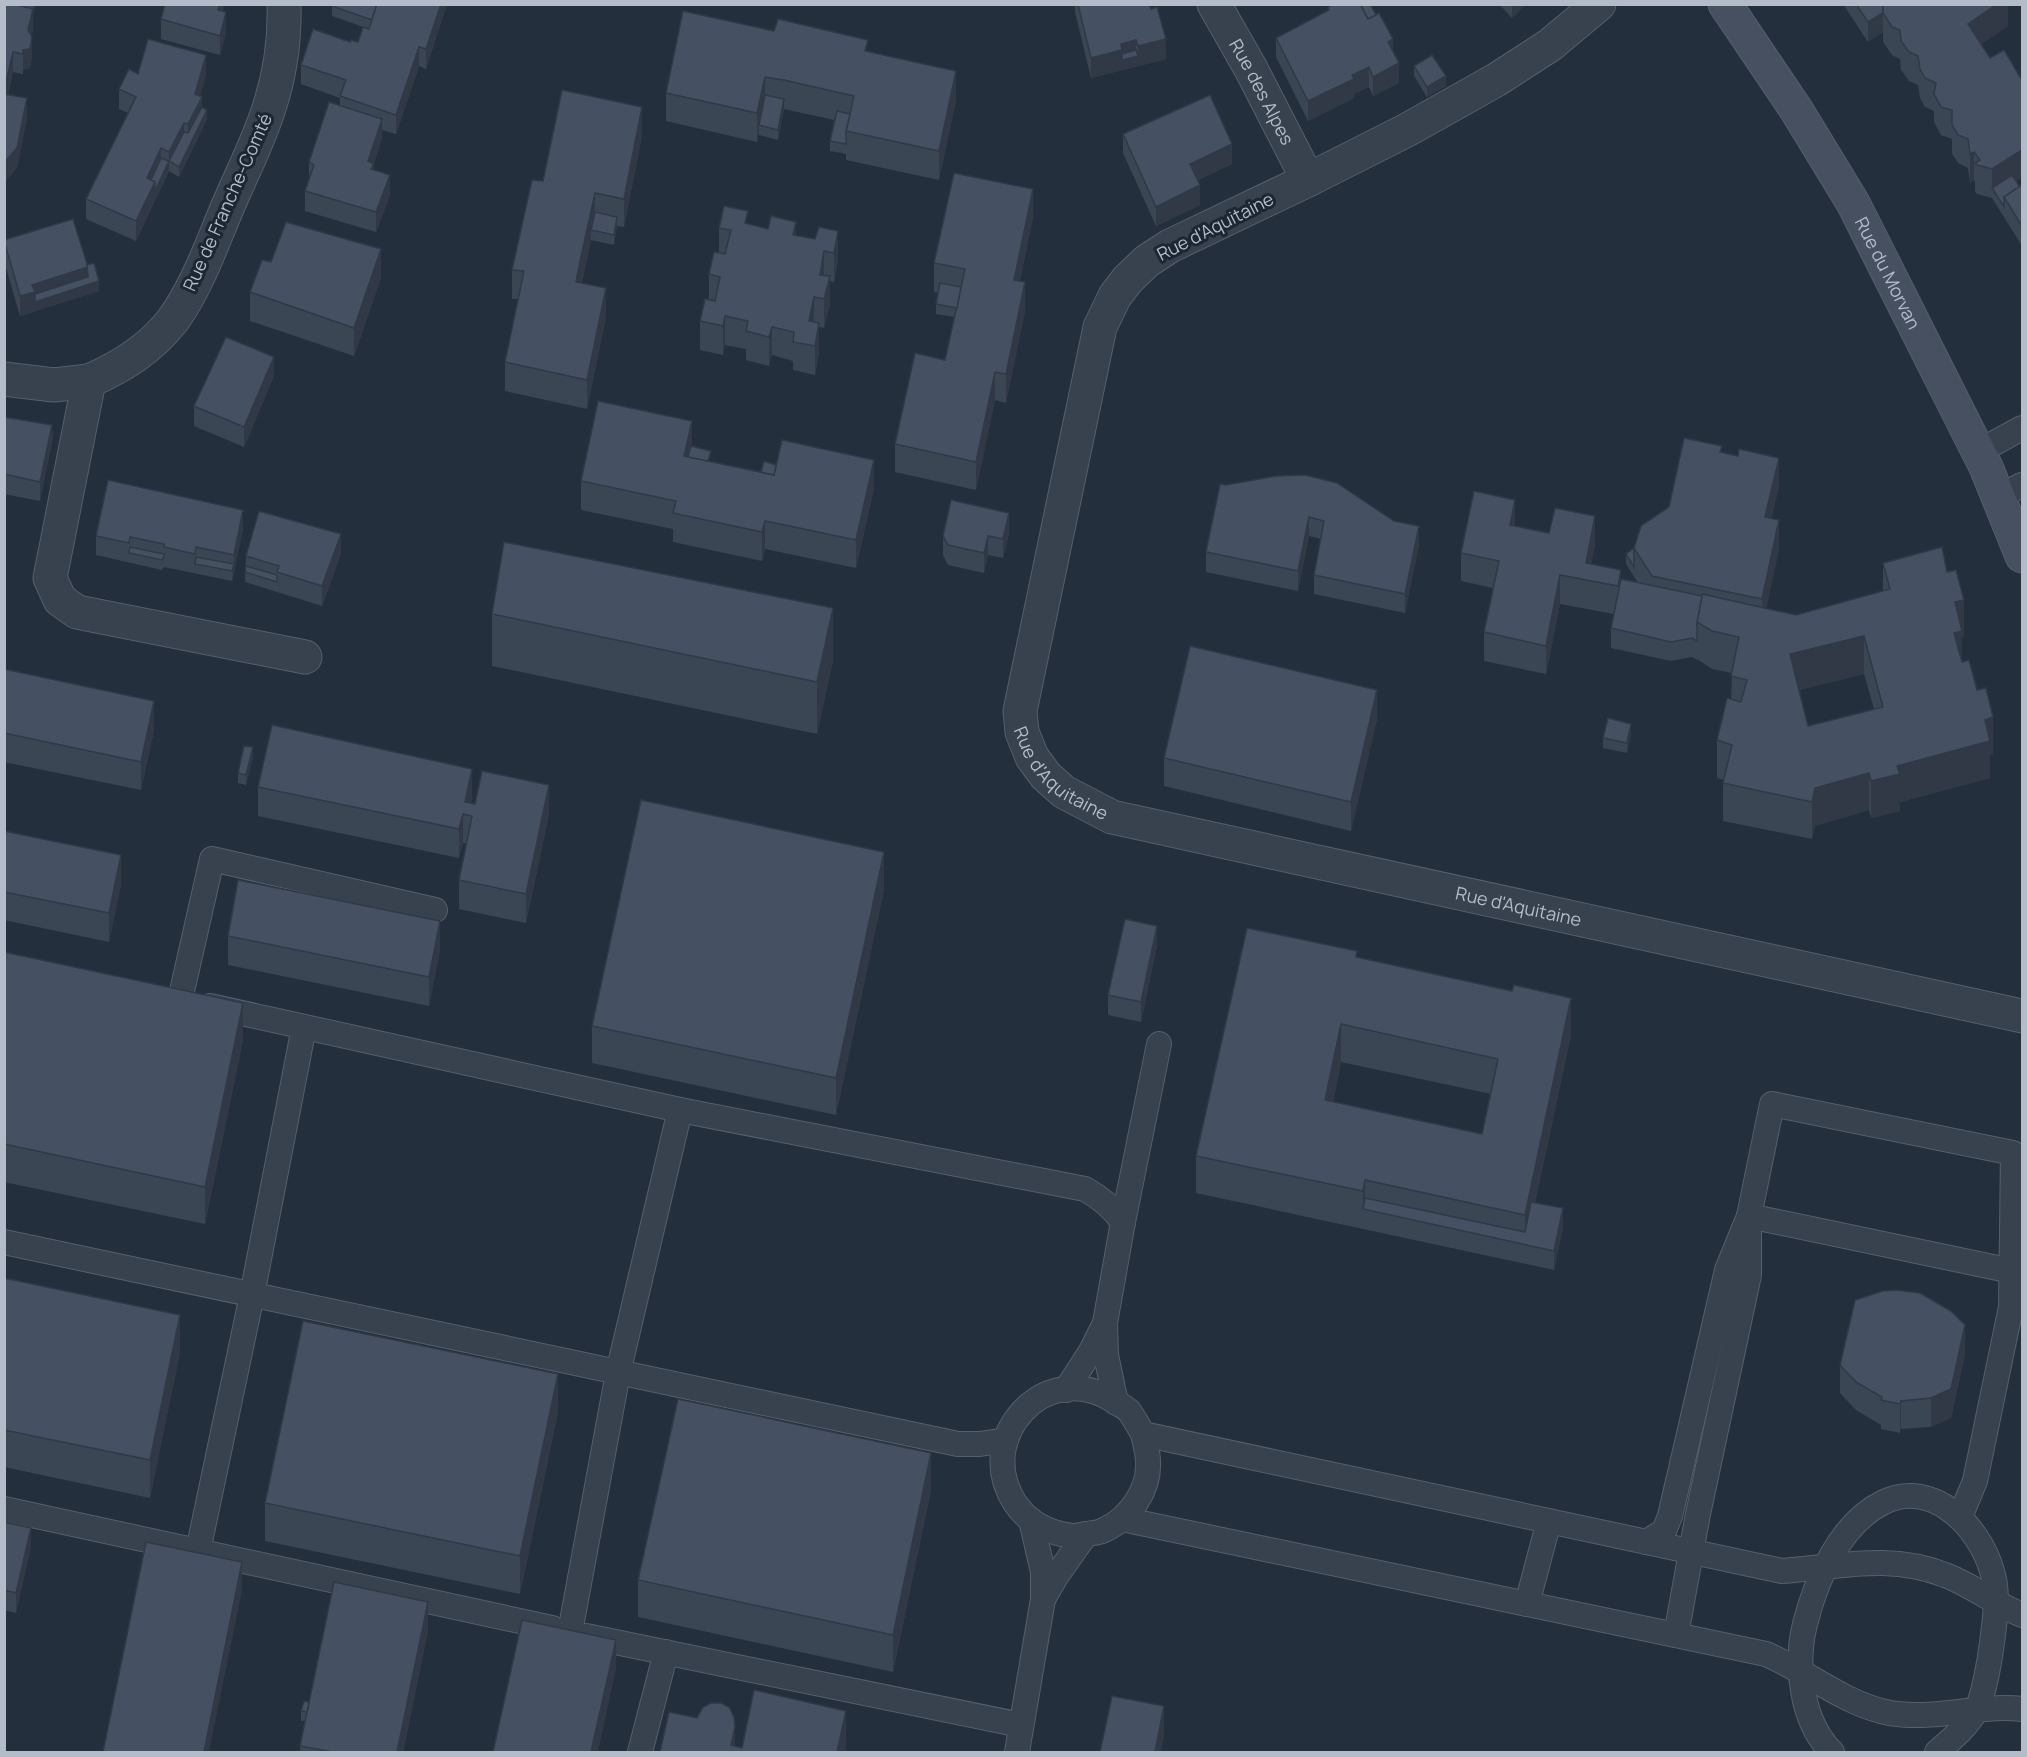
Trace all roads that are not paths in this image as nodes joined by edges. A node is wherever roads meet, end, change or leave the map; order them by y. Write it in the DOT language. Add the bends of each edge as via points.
graph roads {
  1 [pos="284,4"];
  2 [pos="1214,4"];
  3 [pos="1599,4"];
  4 [pos="1725,4"];
  5 [pos="1308,180"];
  6 [pos="4,379"];
  7 [pos="90,381"];
  8 [pos="2022,428"];
  9 [pos="1978,452"];
  10 [pos="2010,491"];
  11 [pos="2022,556"];
  12 [pos="304,657"];
  13 [pos="435,910"];
  14 [pos="2022,1016"];
  15 [pos="304,1027"];
  16 [pos="1159,1044"];
  17 [pos="680,1110"];
  18 [pos="1749,1216"];
  19 [pos="1123,1222"];
  20 [pos="4,1242"];
  21 [pos="2012,1272"];
  22 [pos="252,1295"];
  23 [pos="1105,1323"];
  24 [pos="618,1373"];
  25 [pos="1066,1390"];
  26 [pos="1116,1403"];
  27 [pos="1143,1434"];
  28 [pos="1006,1440"];
  29 [pos="958,1444"];
  30 [pos="1002,1469"];
  31 [pos="4,1509"];
  32 [pos="1960,1517"];
  33 [pos="1122,1518"];
  34 [pos="1031,1520"];
  35 [pos="1549,1521"];
  36 [pos="1086,1534"];
  37 [pos="1646,1542"];
  38 [pos="198,1551"];
  39 [pos="1691,1552"];
  40 [pos="1824,1568"];
  41 [pos="1043,1599"];
  42 [pos="1527,1604"];
  43 [pos="1997,1604"];
  44 [pos="2022,1615"];
  45 [pos="570,1632"];
  46 [pos="1676,1635"];
  47 [pos="666,1652"];
  48 [pos="1800,1671"];
  49 [pos="1977,1709"];
  50 [pos="2022,1709"];
  51 [pos="1021,1725"];
  52 [pos="640,1752"];
  53 [pos="1017,1752"];
  54 [pos="1832,1752"];
  55 [pos="1937,1752"];
  1 -- 7 [label="street, Rue de Franche-Comté" via="279,66 269,108 198,277 173,319 150,345 119,368"];
  2 -- 5 [label="street, Rue des Alpes"];
  3 -- 5 [label="street, Rue d'Aquitaine" via="1550,45 1496,80"];
  4 -- 9 [label="street, Rue du Morvan" via="1854,204"];
  5 -- 14 [label="street, Rue d'Aquitaine" via="1170,246 1147,261 1115,296 1101,327 1020,711 1025,741 1046,776 1064,792 1112,817"];
  6 -- 7 [label="street, Rue de Franche-Comté" via="54,385"];
  7 -- 12 [label="street" via="50,578 60,600 77,612"];
  8 -- 9 [label="lane"];
  9 -- 10 [label="street, Rue du Morvan"];
  10 -- 11 [label="street, Rue du Morvan"];
  13 -- 15 [label="lane" via="212,860 168,998"];
  15 -- 17 [label="lane"];
  15 -- 22 [label="lane"];
  16 -- 19 [label="lane"];
  17 -- 19 [label="lane" via="1084,1189 1100,1197"];
  17 -- 24 [label="lane"];
  18 -- 21 [label="lane"];
  18 -- 21 [label="lane" via="1772,1104 2013,1153"];
  18 -- 37 [label="lane" via="1727,1270 1670,1516 1664,1531"];
  18 -- 39 [label="lane" via="1749,1275"];
  19 -- 23 [label="lane"];
  20 -- 22 [label="lane"];
  21 -- 32 [label="lane" via="2011,1307 1975,1481"];
  22 -- 24 [label="lane"];
  22 -- 38 [label="lane"];
  23 -- 25 [label="lane"];
  23 -- 26 [label="lane" via="1106,1355"];
  24 -- 29 [label="lane"];
  24 -- 45 [label="lane"];
  25 -- 26 [label="lane" via="1076,1388 1104,1394"];
  25 -- 28 [label="lane" via="1047,1393 1023,1409"];
  26 -- 27 [label="lane" via="1128,1410"];
  27 -- 33 [label="lane" via="1149,1463 1143,1491"];
  27 -- 35 [label="lane"];
  28 -- 29 [label="lane"];
  28 -- 30 [label="lane"];
  29 -- 30 [label="lane"];
  30 -- 34 [label="lane" via="1006,1489 1022,1514"];
  31 -- 38 [label="lane"];
  32 -- 40 [label="lane" via="1936,1500 1895,1498 1855,1524"];
  32 -- 43 [label="lane" via="1981,1543 1992,1571"];
  33 -- 36 [label="lane" via="1103,1531"];
  33 -- 42 [label="lane"];
  34 -- 36 [label="lane" via="1046,1530 1075,1536"];
  34 -- 41 [label="lane" via="1043,1572"];
  35 -- 37 [label="lane"];
  35 -- 42 [label="lane"];
  36 -- 41 [label="lane"];
  37 -- 39 [label="lane"];
  38 -- 45 [label="lane"];
  39 -- 40 [label="lane" via="1782,1571"];
  39 -- 46 [label="lane"];
  40 -- 43 [label="lane" via="1866,1562 1904,1563 1946,1575"];
  40 -- 48 [label="lane" via="1802,1635"];
  41 -- 51 [label="lane"];
  42 -- 46 [label="lane"];
  43 -- 44 [label="lane"];
  43 -- 49 [label="lane" via="1990,1660"];
  45 -- 47 [label="lane"];
  46 -- 48 [label="lane" via="1766,1654"];
  47 -- 51 [label="lane"];
  47 -- 52 [label="lane"];
  48 -- 49 [label="lane" via="1865,1706 1886,1712 1928,1715"];
  48 -- 54 [label="lane" via="1803,1695 1814,1725"];
  49 -- 50 [label="lane"];
  49 -- 55 [label="lane"];
  51 -- 53 [label="lane"];
}
